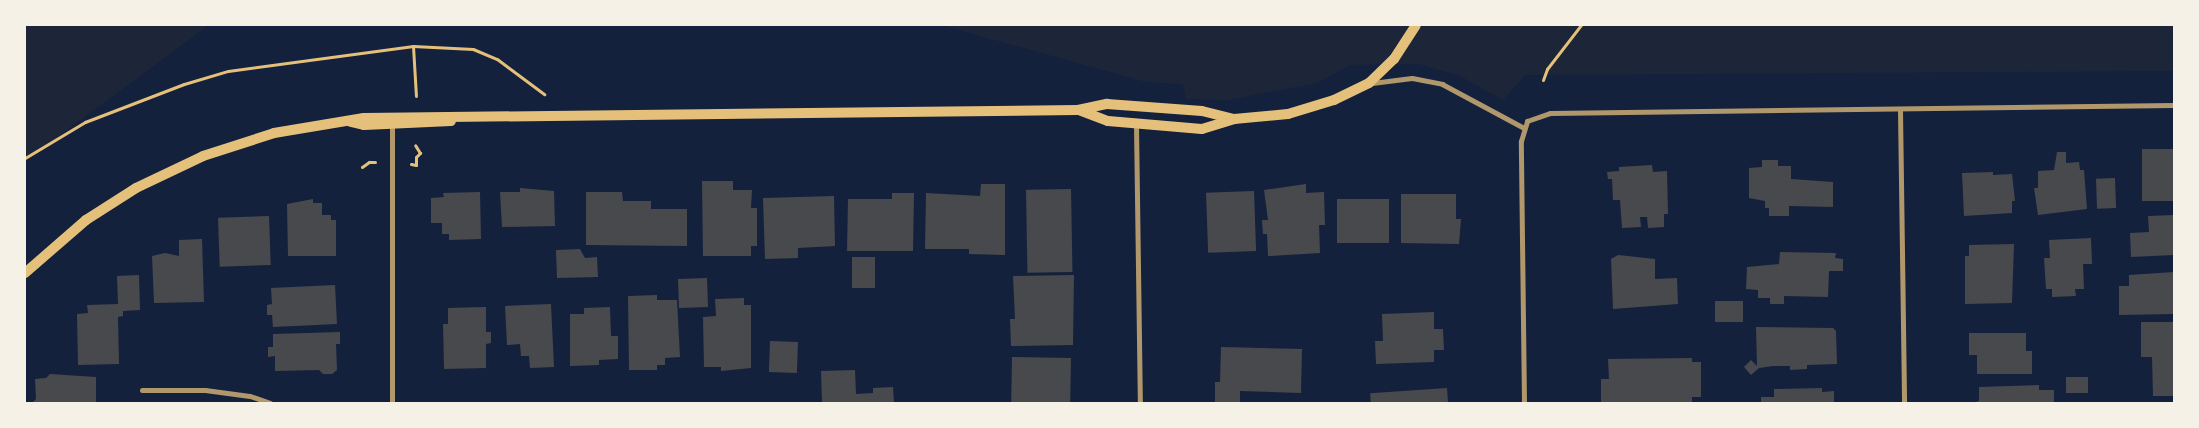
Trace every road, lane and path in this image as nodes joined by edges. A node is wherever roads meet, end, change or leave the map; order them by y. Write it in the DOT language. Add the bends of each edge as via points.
graph roads {
  1 [pos="1416,25"];
  2 [pos="1581,25"];
  3 [pos="413,46"];
  4 [pos="1543,80"];
  5 [pos="1369,83"];
  6 [pos="542,92"];
  7 [pos="416,104"];
  8 [pos="2174,105"];
  9 [pos="1078,110"];
  10 [pos="1900,110"];
  11 [pos="456,118"];
  12 [pos="1234,119"];
  13 [pos="348,121"];
  14 [pos="392,124"];
  15 [pos="1136,125"];
  16 [pos="1524,128"];
  17 [pos="415,145"];
  18 [pos="25,158"];
  19 [pos="369,162"];
  20 [pos="416,165"];
  21 [pos="362,167"];
  22 [pos="25,273"];
  23 [pos="142,390"];
  24 [pos="270,403"];
  25 [pos="392,403"];
  26 [pos="1140,403"];
  27 [pos="1524,403"];
  28 [pos="1904,403"];
  1 -- 5 [label="main road" via="1394,58"];
  2 -- 4 [label="path" via="1547,69"];
  3 -- 6 [label="path" via="473,49 497,59"];
  3 -- 7 [label="path"];
  3 -- 18 [label="path" via="228,72 184,84 85,122"];
  5 -- 12 [label="main road" via="1334,100 1288,114"];
  5 -- 16 [label="street" via="1412,78 1442,84"];
  8 -- 10 [label="street"];
  9 -- 11 [label="main road" via="579,113"];
  9 -- 12 [label="main road" via="1107,104 1202,111"];
  9 -- 15 [label="main road" via="1108,121"];
  10 -- 16 [label="street" via="1550,113 1527,121"];
  10 -- 28 [label="street"];
  11 -- 13 [label="main road" via="416,116"];
  11 -- 14 [label="main road" via="448,122"];
  12 -- 15 [label="main road" via="1202,129"];
  13 -- 14 [label="main road" via="364,125"];
  13 -- 22 [label="main road" via="274,133 212,153 136,188 86,220"];
  14 -- 25 [label="street"];
  15 -- 26 [label="street"];
  16 -- 27 [label="street" via="1521,141"];
  17 -- 20 [label="path" via="420,153 416,157"];
  19 -- 21 [label="path"];
  23 -- 24 [label="street" via="205,390 250,396"];
}
